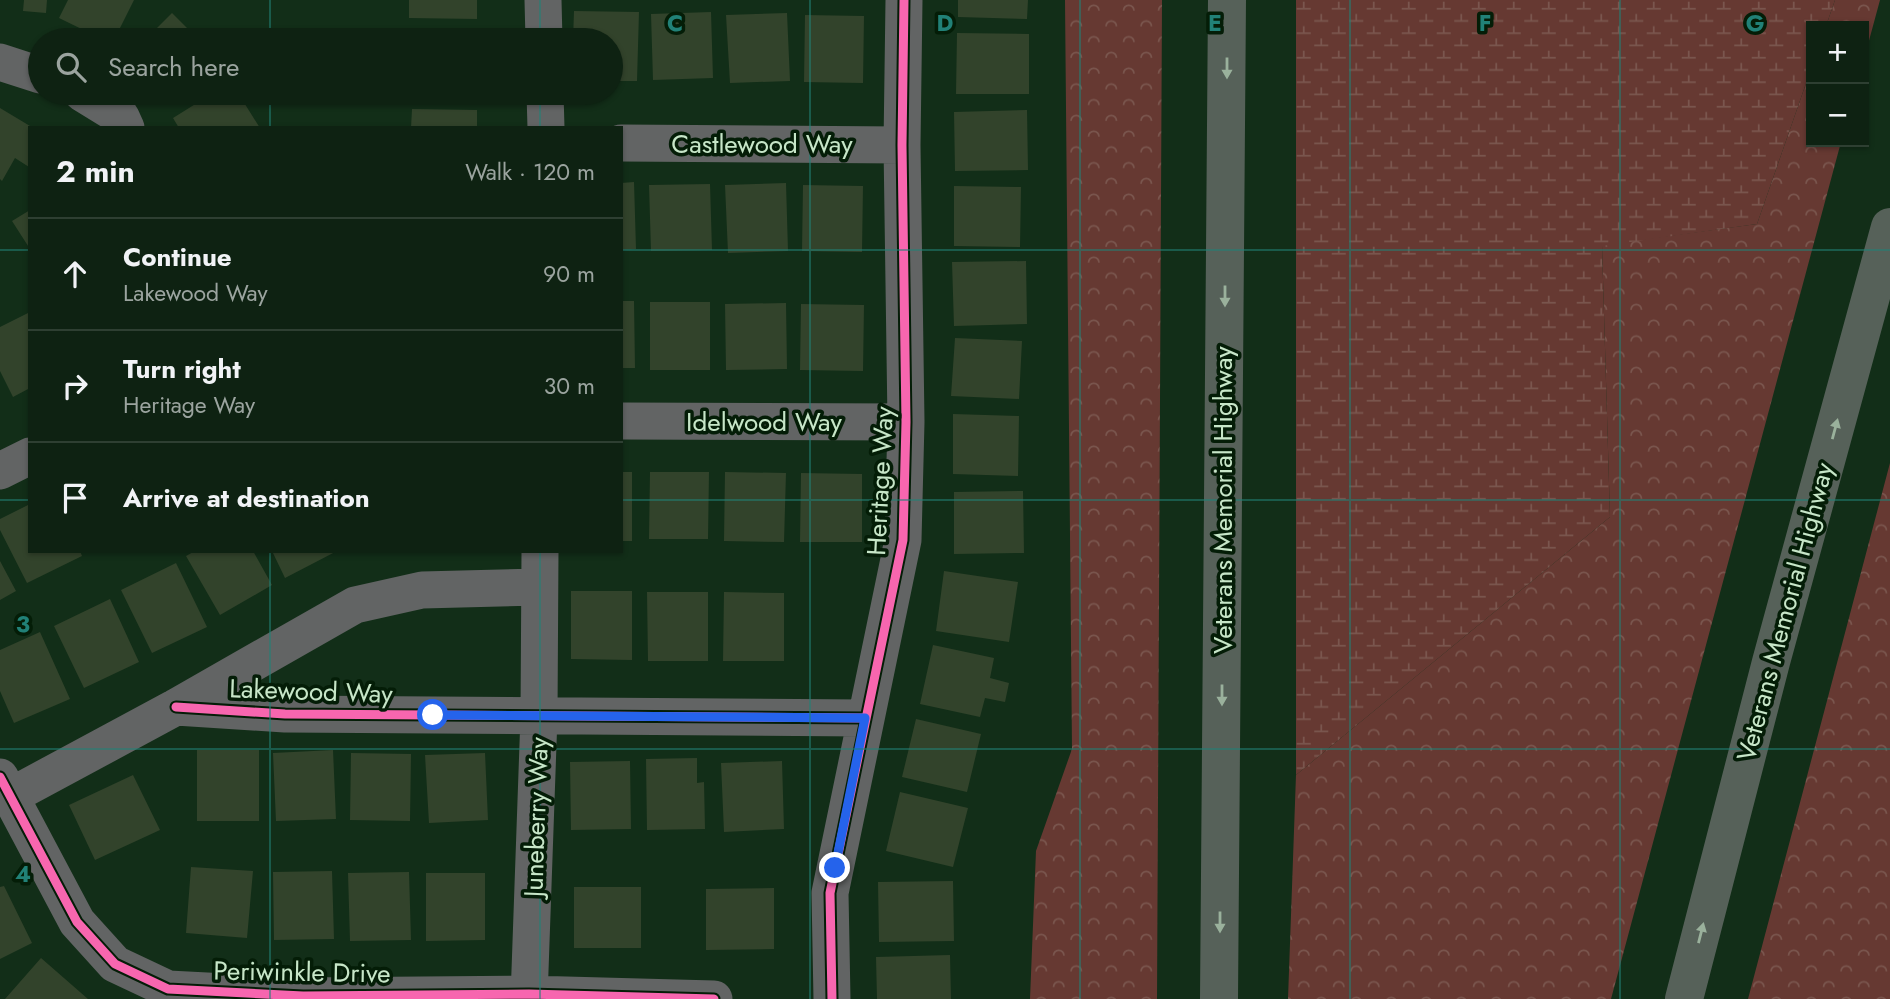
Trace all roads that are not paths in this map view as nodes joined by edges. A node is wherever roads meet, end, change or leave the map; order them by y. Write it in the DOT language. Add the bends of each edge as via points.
graph roads {
  1 [pos="543,0"];
  2 [pos="904,0"];
  3 [pos="1227,0"];
  4 [pos="544,28"];
  5 [pos="0,62"];
  6 [pos="28,71"];
  7 [pos="102,105"];
  8 [pos="545,105"];
  9 [pos="125,126"];
  10 [pos="546,126"];
  11 [pos="623,143"];
  12 [pos="902,145"];
  13 [pos="1890,227"];
  14 [pos="623,421"];
  15 [pos="906,422"];
  16 [pos="28,457"];
  17 [pos="0,471"];
  18 [pos="540,553"];
  19 [pos="539,587"];
  20 [pos="176,707"];
  21 [pos="539,716"];
  22 [pos="865,718"];
  23 [pos="5,787"];
  24 [pos="529,996"];
  25 [pos="325,998"];
  26 [pos="714,999"];
  27 [pos="832,999"];
  28 [pos="1219,999"];
  29 [pos="1685,999"];
  1 -- 4 [label="street"];
  2 -- 12 [label="street, Heritage Way"];
  3 -- 28 [label="highway, Veterans Memorial Highway, one-way"];
  5 -- 6 [label="street"];
  7 -- 9 [label="street" via="121,117"];
  8 -- 10 [label="street"];
  11 -- 12 [label="street, Castlewood Way"];
  12 -- 15 [label="street, Heritage Way"];
  29 -- 13 [label="highway, Veterans Memorial Highway, one-way" via="1770,662"];
  14 -- 15 [label="street, Idelwood Way"];
  15 -- 22 [label="street, Heritage Way" via="903,540"];
  16 -- 17 [label="street"];
  18 -- 19 [label="street, Juneberry Way"];
  19 -- 20 [label="street" via="422,590 355,605"];
  19 -- 21 [label="street, Juneberry Way"];
  20 -- 21 [label="street, Lakewood Way" via="285,714"];
  20 -- 23 [label="street"];
  21 -- 22 [label="street, Lakewood Way"];
  21 -- 24 [label="street, Juneberry Way"];
  22 -- 27 [label="street, Heritage Way" via="831,893"];
  23 -- 25 [label="street, Periwinkle Drive" via="76,922 115,964 167,989"];
  24 -- 25 [label="street, Periwinkle Drive"];
  24 -- 26 [label="street, Periwinkle Drive"];
}
